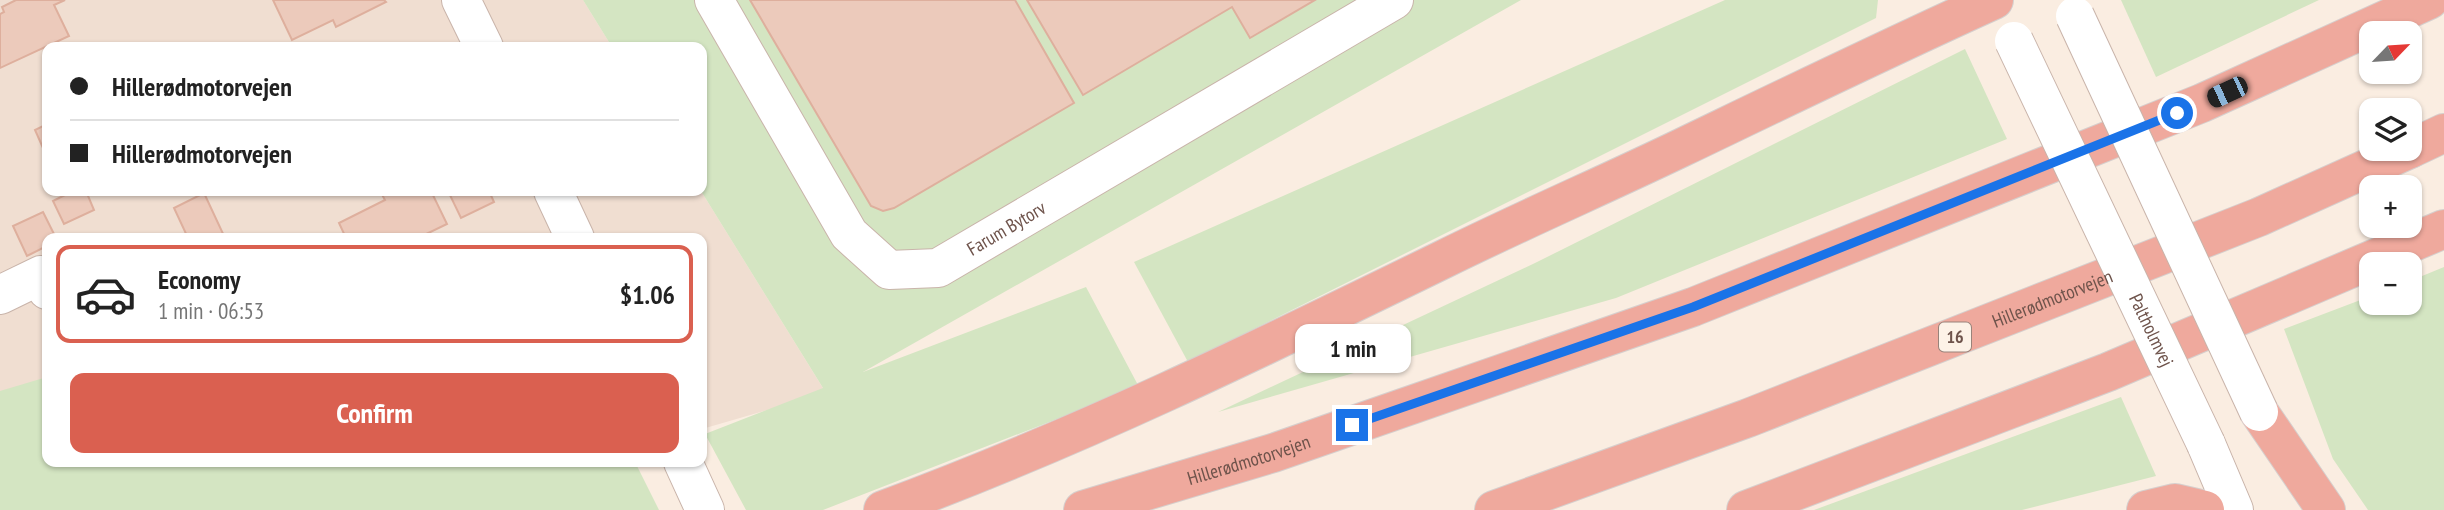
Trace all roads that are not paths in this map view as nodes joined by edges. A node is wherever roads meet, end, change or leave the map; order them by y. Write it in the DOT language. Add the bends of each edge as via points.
graph roads {
  1 [pos="461,0"];
  2 [pos="714,0"];
  3 [pos="1394,0"];
  4 [pos="1996,0"];
  5 [pos="2429,0"];
  6 [pos="2071,8"];
  7 [pos="482,42"];
  8 [pos="2444,133"];
  9 [pos="2422,143"];
  10 [pos="2383,161"];
  11 [pos="555,196"];
  12 [pos="2444,229"];
  13 [pos="573,233"];
  14 [pos="42,278"];
  15 [pos="0,295"];
  16 [pos="2259,412"];
  17 [pos="685,467"];
  18 [pos="705,510"];
  19 [pos="883,510"];
  20 [pos="1083,510"];
  21 [pos="1494,510"];
  22 [pos="1746,510"];
  23 [pos="2146,510"];
  24 [pos="2205,510"];
  25 [pos="2234,510"];
  26 [pos="2304,510"];
  27 [pos="2326,510"];
  1 -- 7 [label="street"];
  2 -- 3 [label="street, Farum Bytorv" via="849,234 889,270 938,268"];
  4 -- 19 [label="highway" via="1875,53 1142,404"];
  4 -- 25 [label="street, Paltholmvej, bridge"];
  5 -- 20 [label="highway, Hillerødmotorvejen" via="2202,103 1693,307 1273,453"];
  6 -- 16 [label="street, bridge"];
  8 -- 9 [label="highway, Hillerødmotorvejen / 16"];
  10 -- 21 [label="highway, Hillerødmotorvejen / 16" via="2259,217 1978,328"];
  11 -- 13 [label="street"];
  12 -- 22 [label="highway" via="2108,372"];
  14 -- 15 [label="street"];
  16 -- 26 [label="street"];
  16 -- 27 [label="highway"];
  17 -- 18 [label="street"];
  23 -- 24 [label="highway" via="2175,503"];
}
